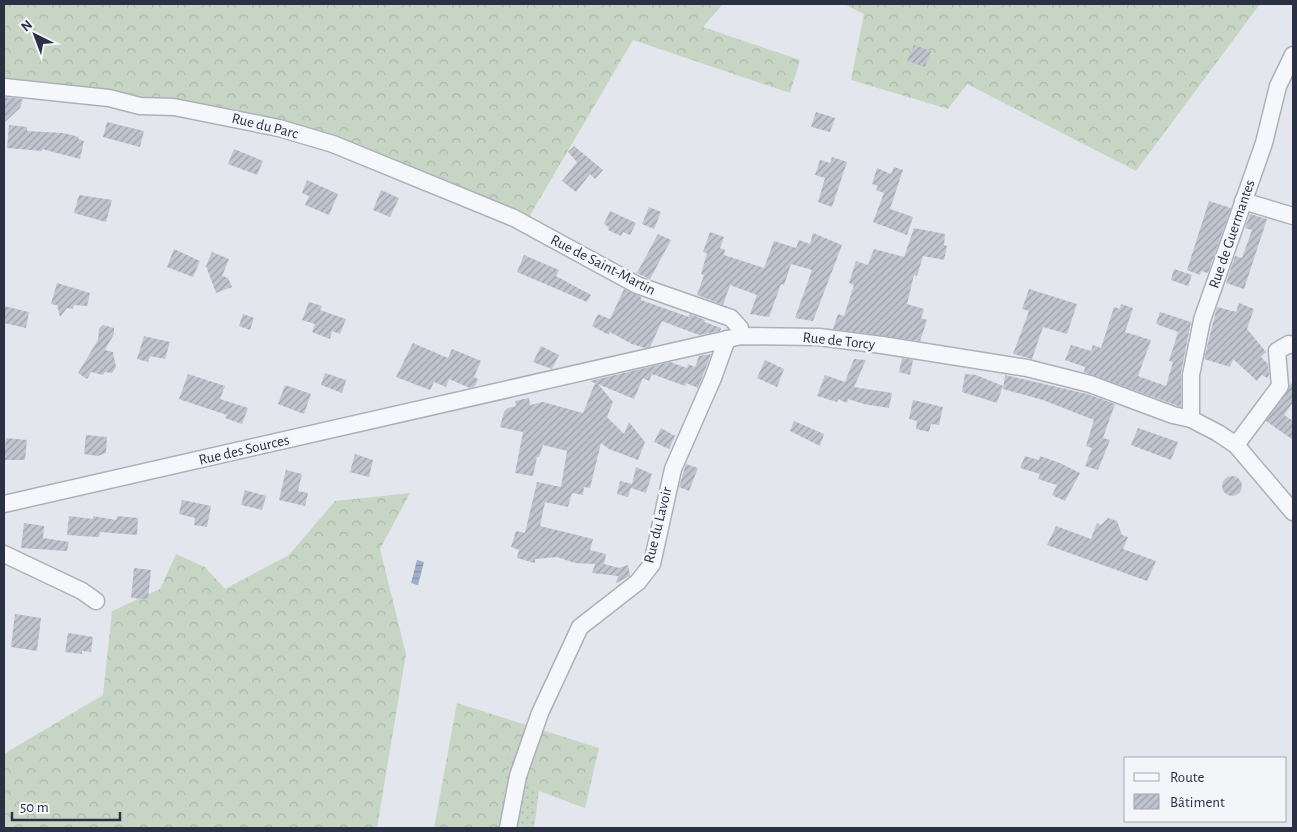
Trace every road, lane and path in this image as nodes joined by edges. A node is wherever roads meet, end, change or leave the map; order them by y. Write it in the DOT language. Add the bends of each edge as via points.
graph roads {
  1 [pos="1293,55"];
  2 [pos="4,87"];
  3 [pos="1243,201"];
  4 [pos="1293,216"];
  5 [pos="514,218"];
  6 [pos="734,337"];
  7 [pos="1293,345"];
  8 [pos="485,395"];
  9 [pos="1191,419"];
  10 [pos="1236,445"];
  11 [pos="4,504"];
  12 [pos="1293,512"];
  13 [pos="4,554"];
  14 [pos="96,602"];
  15 [pos="508,828"];
  1 -- 3 [label="street, Rue de Guermantes" via="1278,86 1264,143"];
  2 -- 5 [label="street, Rue du Parc" via="109,98 140,106 174,107 279,128 333,144"];
  3 -- 4 [label="street"];
  3 -- 9 [label="street, Rue de Guermantes" via="1202,320 1191,375"];
  5 -- 6 [label="street, Rue de Saint-Martin" via="636,285 731,318 740,328"];
  6 -- 8 [label="street, Rue de Torcy"];
  6 -- 9 [label="street, Rue de Torcy" via="819,337 1027,368 1090,384 1173,416"];
  6 -- 15 [label="street, Rue du Lavoir" via="672,469 652,564 638,582 580,627 540,713 518,776"];
  7 -- 10 [label="street" via="1277,351 1280,386"];
  8 -- 11 [label="street, Rue des Sources"];
  9 -- 10 [label="street, Rue de Torcy"];
  10 -- 12 [label="street, Rue de Torcy"];
  13 -- 14 [label="street" via="82,591"];
}
